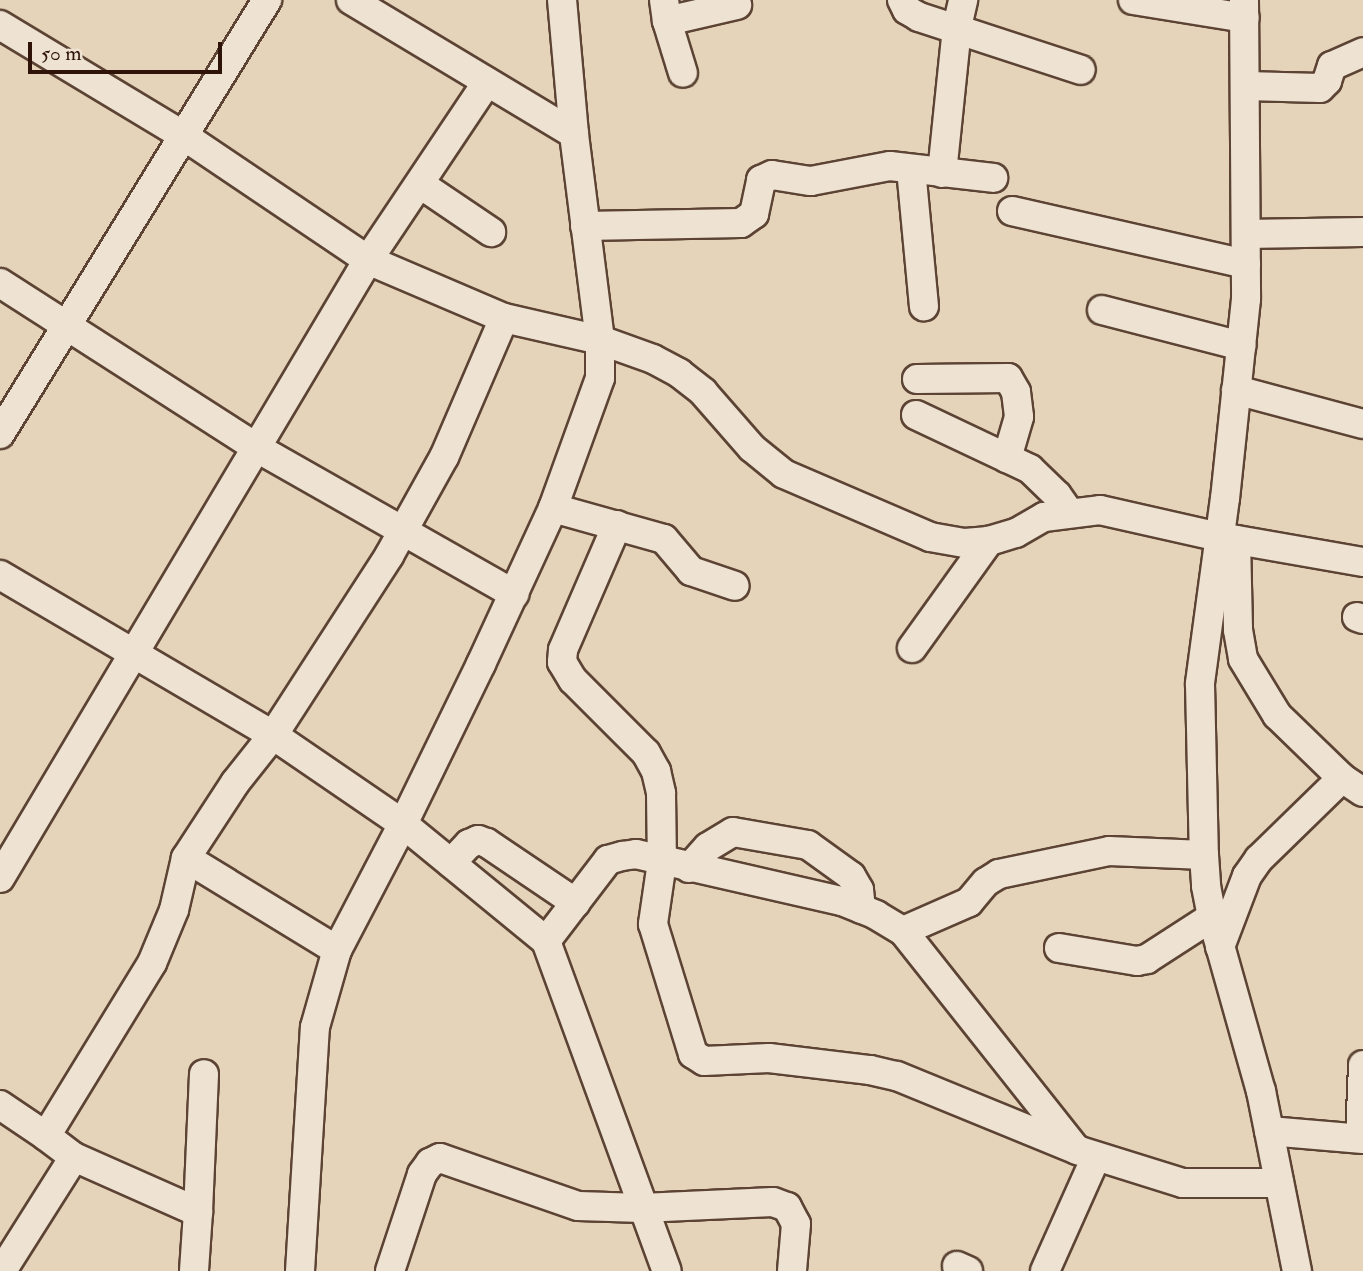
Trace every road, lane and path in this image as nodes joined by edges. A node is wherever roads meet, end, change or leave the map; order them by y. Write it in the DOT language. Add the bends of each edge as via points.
graph roads {
  1 [pos="267,0"];
  2 [pos="351,0"];
  3 [pos="562,0"];
  4 [pos="902,0"];
  5 [pos="963,0"];
  6 [pos="1133,0"];
  7 [pos="737,5"];
  8 [pos="1244,9"];
  9 [pos="666,10"];
  10 [pos="0,25"];
  11 [pos="957,27"];
  12 [pos="1363,52"];
  13 [pos="1081,70"];
  14 [pos="683,74"];
  15 [pos="487,82"];
  16 [pos="1246,86"];
  17 [pos="574,134"];
  18 [pos="184,135"];
  19 [pos="911,169"];
  20 [pos="942,173"];
  21 [pos="993,178"];
  22 [pos="420,184"];
  23 [pos="1012,211"];
  24 [pos="585,226"];
  25 [pos="491,232"];
  26 [pos="1363,232"];
  27 [pos="1246,234"];
  28 [pos="368,260"];
  29 [pos="1246,264"];
  30 [pos="0,283"];
  31 [pos="925,306"];
  32 [pos="1102,310"];
  33 [pos="504,318"];
  34 [pos="67,326"];
  35 [pos="600,340"];
  36 [pos="1241,346"];
  37 [pos="917,379"];
  38 [pos="1236,390"];
  39 [pos="916,415"];
  40 [pos="1363,424"];
  41 [pos="0,434"];
  42 [pos="257,448"];
  43 [pos="1007,458"];
  44 [pos="553,508"];
  45 [pos="1069,512"];
  46 [pos="617,525"];
  47 [pos="402,533"];
  48 [pos="1228,539"];
  49 [pos="989,541"];
  50 [pos="1363,562"];
  51 [pos="0,575"];
  52 [pos="735,586"];
  53 [pos="514,594"];
  54 [pos="912,648"];
  55 [pos="134,653"];
  56 [pos="273,735"];
  57 [pos="1353,785"];
  58 [pos="403,824"];
  59 [pos="1204,855"];
  60 [pos="186,858"];
  61 [pos="451,863"];
  62 [pos="4,864"];
  63 [pos="676,865"];
  64 [pos="576,903"];
  65 [pos="862,909"];
  66 [pos="1212,917"];
  67 [pos="903,931"];
  68 [pos="546,941"];
  69 [pos="1220,947"];
  70 [pos="1059,948"];
  71 [pos="337,950"];
  72 [pos="1363,1065"];
  73 [pos="204,1073"];
  74 [pos="1363,1077"];
  75 [pos="0,1105"];
  76 [pos="1269,1131"];
  77 [pos="46,1136"];
  78 [pos="1362,1138"];
  79 [pos="1086,1153"];
  80 [pos="74,1157"];
  81 [pos="1279,1183"];
  82 [pos="642,1208"];
  83 [pos="198,1212"];
  84 [pos="2,1271"];
  85 [pos="194,1271"];
  86 [pos="300,1271"];
  87 [pos="390,1271"];
  88 [pos="667,1271"];
  89 [pos="793,1271"];
  90 [pos="1045,1271"];
  91 [pos="1297,1271"];
  1 -- 18 [label="street"];
  2 -- 15 [label="street"];
  3 -- 17 [label="street"];
  4 -- 11 [label="street" via="907,10 919,17"];
  5 -- 11 [label="street"];
  6 -- 8 [label="street"];
  7 -- 9 [label="street"];
  8 -- 16 [label="street"];
  9 -- 14 [label="street"];
  10 -- 18 [label="street"];
  11 -- 13 [label="street"];
  11 -- 20 [label="street"];
  12 -- 16 [label="street" via="1332,66 1320,88"];
  15 -- 17 [label="street"];
  15 -- 22 [label="street"];
  16 -- 27 [label="street"];
  17 -- 24 [label="street"];
  18 -- 28 [label="street"];
  18 -- 34 [label="street"];
  19 -- 20 [label="street"];
  19 -- 24 [label="street" via="869,169 811,181 772,175 761,180 754,214 741,223"];
  19 -- 31 [label="street"];
  20 -- 21 [label="street"];
  22 -- 25 [label="street"];
  22 -- 28 [label="street"];
  23 -- 29 [label="street"];
  24 -- 35 [label="street"];
  26 -- 27 [label="street"];
  27 -- 29 [label="street"];
  28 -- 33 [label="street"];
  28 -- 42 [label="street"];
  29 -- 36 [label="street"];
  30 -- 34 [label="street"];
  32 -- 36 [label="street"];
  33 -- 35 [label="street"];
  33 -- 47 [label="street" via="444,457"];
  34 -- 41 [label="street"];
  34 -- 42 [label="street"];
  35 -- 44 [label="street" via="600,378"];
  35 -- 49 [label="street" via="679,373 784,474 930,537 965,543"];
  36 -- 38 [label="street"];
  37 -- 43 [label="street" via="1008,378 1016,392 1019,416"];
  38 -- 40 [label="street"];
  38 -- 48 [label="street"];
  39 -- 43 [label="street"];
  42 -- 47 [label="street"];
  42 -- 55 [label="street"];
  43 -- 45 [label="street" via="1030,469"];
  44 -- 46 [label="street"];
  44 -- 53 [label="street"];
  45 -- 48 [label="street" via="1100,510"];
  45 -- 49 [label="street" via="1044,517"];
  46 -- 52 [label="street" via="664,539 691,570"];
  46 -- 63 [label="street" via="563,650 562,662 573,680 646,753 656,771"];
  47 -- 53 [label="street"];
  47 -- 56 [label="street"];
  48 -- 50 [label="street"];
  48 -- 57 [label="street" via="1243,659 1277,715"];
  48 -- 59 [label="street" via="1200,684"];
  49 -- 54 [label="street"];
  51 -- 55 [label="street"];
  53 -- 58 [label="street"];
  55 -- 56 [label="street"];
  55 -- 62 [label="street"];
  56 -- 58 [label="street"];
  56 -- 60 [label="street"];
  57 -- 69 [label="street" via="1259,859 1247,876"];
  58 -- 61 [label="street"];
  58 -- 71 [label="street"];
  59 -- 66 [label="street"];
  59 -- 67 [label="street" via="1109,852 999,874 969,902"];
  60 -- 71 [label="street"];
  60 -- 77 [label="street" via="174,910 152,963"];
  61 -- 64 [label="street" via="478,840"];
  61 -- 68 [label="street"];
  63 -- 64 [label="street" via="636,854 608,860"];
  63 -- 65 [label="street"];
  63 -- 65 [label="street" via="733,832 808,845 851,876"];
  63 -- 79 [label="street" via="653,906 656,939 694,1054 704,1061 769,1058 884,1073"];
  64 -- 68 [label="street"];
  65 -- 67 [label="street"];
  66 -- 69 [label="street"];
  66 -- 70 [label="street" via="1147,959"];
  67 -- 79 [label="street"];
  68 -- 82 [label="street"];
  69 -- 76 [label="street"];
  71 -- 86 [label="street" via="315,1027"];
  72 -- 74 [label="street"];
  73 -- 83 [label="street"];
  74 -- 78 [label="street"];
  75 -- 77 [label="street"];
  76 -- 78 [label="street"];
  76 -- 81 [label="street"];
  77 -- 80 [label="street"];
  79 -- 81 [label="street" via="1183,1183"];
  79 -- 90 [label="street"];
  80 -- 83 [label="street"];
  80 -- 84 [label="street"];
  81 -- 91 [label="street"];
  82 -- 87 [label="street" via="568,1204 440,1158 422,1174"];
  82 -- 88 [label="street"];
  82 -- 89 [label="street" via="773,1202 787,1207 796,1224"];
  83 -- 85 [label="street"];
}
